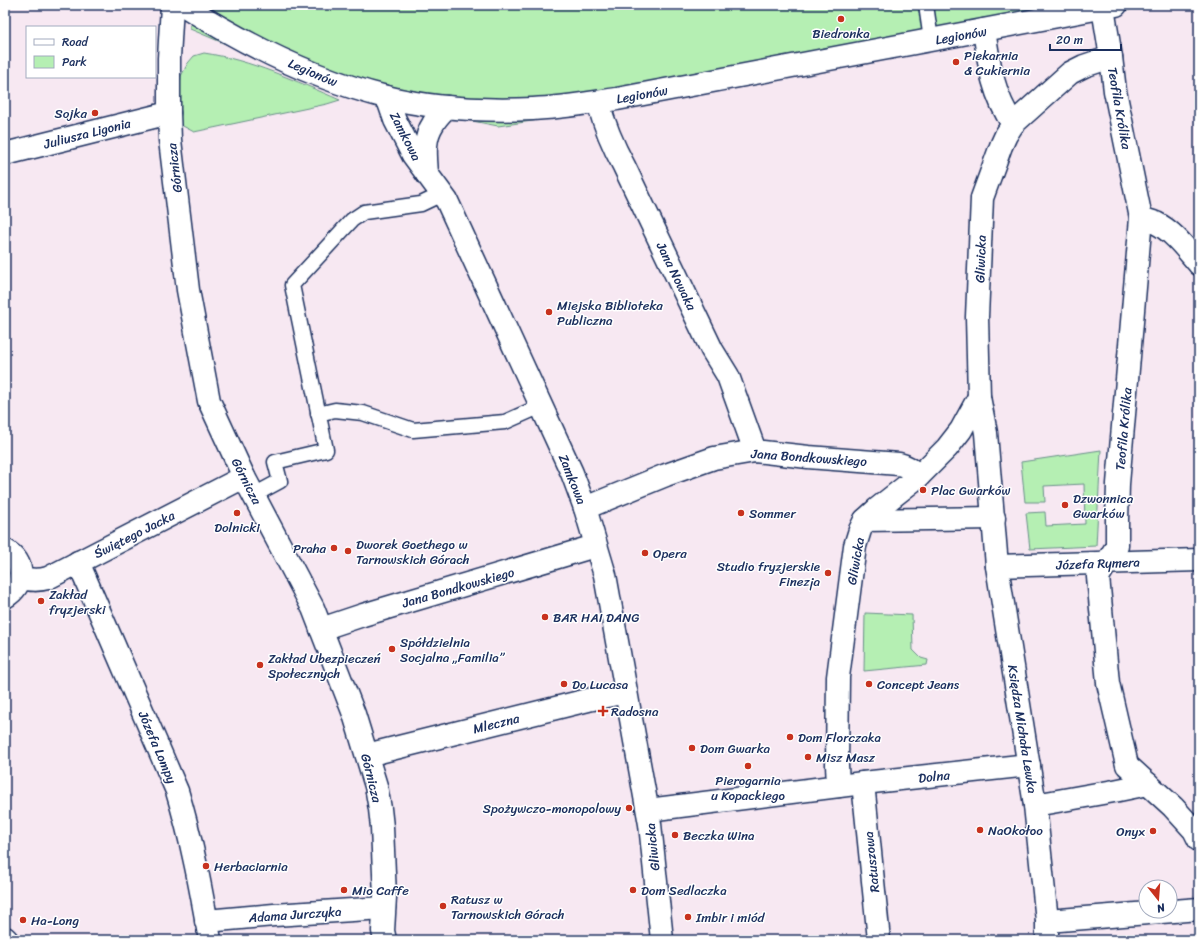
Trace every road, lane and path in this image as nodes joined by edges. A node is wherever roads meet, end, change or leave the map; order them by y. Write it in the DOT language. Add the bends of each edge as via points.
graph roads {
  1 [pos="172,5"];
  2 [pos="183,5"];
  3 [pos="926,5"];
  4 [pos="1109,6"];
  5 [pos="984,30"];
  6 [pos="932,40"];
  7 [pos="1111,56"];
  8 [pos="387,97"];
  9 [pos="598,102"];
  10 [pos="447,107"];
  11 [pos="169,112"];
  12 [pos="1013,124"];
  13 [pos="5,154"];
  14 [pos="427,174"];
  15 [pos="442,194"];
  16 [pos="1141,218"];
  17 [pos="1199,264"];
  18 [pos="979,397"];
  19 [pos="541,406"];
  20 [pos="318,414"];
  21 [pos="755,451"];
  22 [pos="919,476"];
  23 [pos="249,486"];
  24 [pos="585,508"];
  25 [pos="994,518"];
  26 [pos="865,520"];
  27 [pos="595,546"];
  28 [pos="5,550"];
  29 [pos="1199,560"];
  30 [pos="78,562"];
  31 [pos="1106,563"];
  32 [pos="997,566"];
  33 [pos="20,578"];
  34 [pos="5,597"];
  35 [pos="321,629"];
  36 [pos="626,692"];
  37 [pos="367,755"];
  38 [pos="1029,765"];
  39 [pos="864,783"];
  40 [pos="1148,784"];
  41 [pos="838,786"];
  42 [pos="1034,805"];
  43 [pos="648,810"];
  44 [pos="1193,820"];
  45 [pos="1199,840"];
  46 [pos="384,908"];
  47 [pos="1199,909"];
  48 [pos="208,931"];
  49 [pos="1047,931"];
  50 [pos="385,940"];
  51 [pos="662,940"];
  52 [pos="879,940"];
  1 -- 11 [label="street, Górnicza" via="168,58"];
  2 -- 8 [label="street, Legionów" via="212,24 298,67"];
  3 -- 6 [label="lane"];
  4 -- 5 [label="street, Legionów"];
  4 -- 7 [label="street, Teofila Królika"];
  5 -- 6 [label="street, Legionów"];
  5 -- 12 [label="street" via="995,87"];
  6 -- 9 [label="street, Legionów"];
  7 -- 12 [label="street, Gliwicka" via="1070,73"];
  7 -- 16 [label="street, Teofila Królika" via="1115,90"];
  8 -- 10 [label="street, Legionów"];
  8 -- 14 [label="street, Zamkowa" via="395,120 413,155"];
  9 -- 10 [label="street, Legionów" via="533,109"];
  9 -- 21 [label="street, Jana Nowaka" via="614,148 712,350 728,376"];
  10 -- 14 [label="street, Zamkowa" via="428,134"];
  11 -- 13 [label="street, Juliusza Ligonia"];
  11 -- 23 [label="street, Górnicza" via="188,290 209,401"];
  12 -- 18 [label="street, Gliwicka" via="1000,146 982,198 977,317"];
  14 -- 15 [label="street, Zamkowa"];
  15 -- 19 [label="street, Zamkowa"];
  15 -- 20 [label="lane" via="421,204 364,212 352,220 292,285"];
  16 -- 17 [label="street" via="1168,230"];
  16 -- 31 [label="street, Teofila Królika" via="1118,484 1117,546"];
  18 -- 22 [label="street" via="961,430"];
  18 -- 25 [label="street, Gliwicka" via="986,432"];
  19 -- 20 [label="lane" via="504,422 412,430 363,413 335,410"];
  19 -- 24 [label="street, Zamkowa"];
  20 -- 23 [label="lane" via="326,450 276,462 280,481"];
  21 -- 22 [label="street, Jana Bondkowskiego" via="899,464 910,468"];
  21 -- 24 [label="street, Jana Bondkowskiego" via="714,458"];
  22 -- 26 [label="street"];
  23 -- 30 [label="street, Świętego Jacka"];
  23 -- 35 [label="street, Górnicza" via="313,608"];
  24 -- 27 [label="street, Zamkowa"];
  25 -- 26 [label="street, Gliwicka"];
  25 -- 32 [label="street, Księdza Michała Lewka"];
  26 -- 41 [label="street, Gliwicka" via="855,546 838,677"];
  27 -- 35 [label="street, Jana Bondkowskiego"];
  27 -- 36 [label="street, Zamkowa" via="604,575"];
  28 -- 33 [label="street" via="15,558 21,571"];
  29 -- 31 [label="street, Józefa Rymera"];
  30 -- 33 [label="street, Świętego Jacka" via="42,580"];
  30 -- 48 [label="street, Józefa Lompy" via="177,791 191,840"];
  31 -- 32 [label="street, Józefa Rymera"];
  31 -- 40 [label="street, Teofila Królika" via="1098,578 1108,683 1127,765"];
  32 -- 38 [label="street, Księdza Michała Lewka"];
  33 -- 34 [label="street" via="15,589"];
  35 -- 37 [label="street, Górnicza"];
  36 -- 37 [label="street, Mleczna"];
  36 -- 43 [label="street, Zamkowa"];
  37 -- 46 [label="street, Górnicza" via="381,815"];
  38 -- 39 [label="street, Dolna"];
  38 -- 42 [label="street, Księdza Michała Lewka"];
  39 -- 41 [label="street, Dolna"];
  39 -- 52 [label="street, Ratuszowa"];
  40 -- 42 [label="street"];
  40 -- 44 [label="street, Teofila Królika"];
  41 -- 43 [label="street, Gliwicka"];
  42 -- 49 [label="street, Księdza Michała Lewka"];
  43 -- 51 [label="street, Gliwicka"];
  44 -- 45 [label="street, Teofila Królika"];
  46 -- 48 [label="street, Adama Jurczyka" via="274,915"];
  46 -- 50 [label="street, Górnicza"];
  47 -- 49 [label="street"];
}
